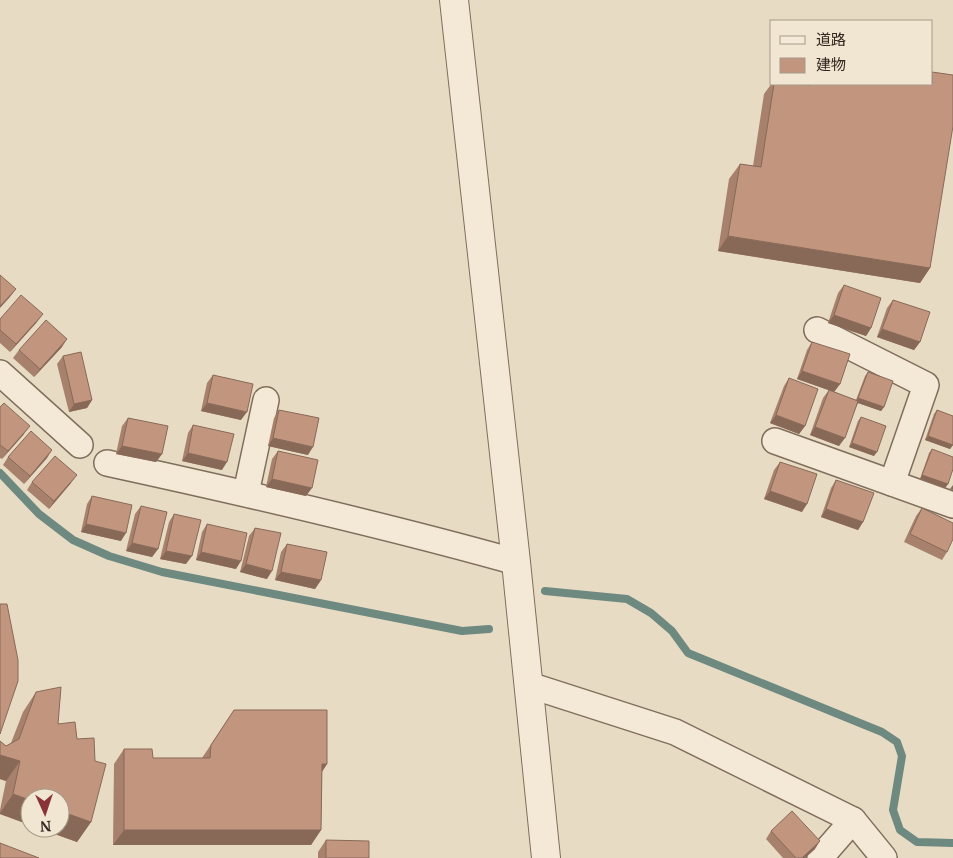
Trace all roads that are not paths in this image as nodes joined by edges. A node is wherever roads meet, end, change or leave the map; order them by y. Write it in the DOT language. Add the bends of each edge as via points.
graph roads {
  1 [pos="454,0"];
  2 [pos="817,330"];
  3 [pos="0,373"];
  4 [pos="266,400"];
  5 [pos="775,441"];
  6 [pos="80,445"];
  7 [pos="107,463"];
  8 [pos="892,483"];
  9 [pos="246,493"];
  10 [pos="953,505"];
  11 [pos="516,562"];
  12 [pos="529,685"];
  13 [pos="853,820"];
  14 [pos="546,858"];
  15 [pos="820,858"];
  16 [pos="884,858"];
  1 -- 11 [label="street"];
  2 -- 8 [label="street" via="926,384"];
  3 -- 6 [label="street"];
  4 -- 9 [label="street"];
  5 -- 8 [label="street"];
  7 -- 9 [label="street"];
  8 -- 10 [label="street"];
  9 -- 11 [label="street"];
  11 -- 12 [label="street"];
  12 -- 13 [label="street" via="675,732"];
  12 -- 14 [label="street"];
  13 -- 15 [label="street"];
  13 -- 16 [label="street"];
}
